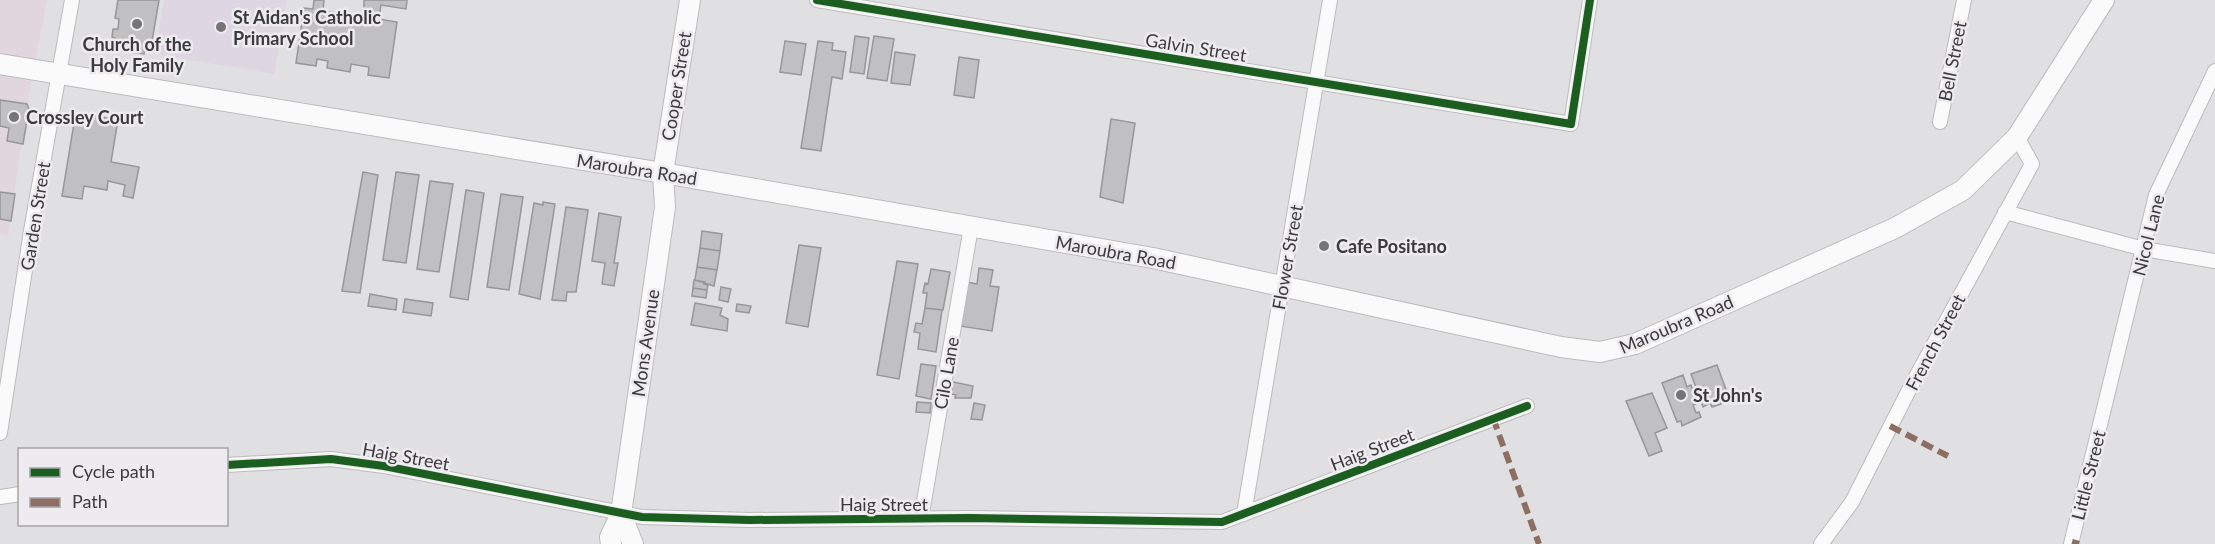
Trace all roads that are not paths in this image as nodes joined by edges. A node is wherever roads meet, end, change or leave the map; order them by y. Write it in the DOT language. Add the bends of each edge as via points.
graph roads {
  1 [pos="72,0"];
  2 [pos="690,0"];
  3 [pos="817,0"];
  4 [pos="1330,0"];
  5 [pos="1590,0"];
  6 [pos="2104,0"];
  7 [pos="1959,1"];
  8 [pos="0,64"];
  9 [pos="2215,71"];
  10 [pos="60,74"];
  11 [pos="1317,81"];
  12 [pos="1940,122"];
  13 [pos="2017,137"];
  14 [pos="663,172"];
  15 [pos="2006,212"];
  16 [pos="971,227"];
  17 [pos="2144,249"];
  18 [pos="2215,261"];
  19 [pos="1282,286"];
  20 [pos="1527,406"];
  21 [pos="2106,407"];
  22 [pos="0,433"];
  23 [pos="228,465"];
  24 [pos="18,494"];
  25 [pos="0,497"];
  26 [pos="621,514"];
  27 [pos="1244,514"];
  28 [pos="921,519"];
  29 [pos="611,544"];
  30 [pos="633,544"];
  31 [pos="1821,544"];
  32 [pos="2071,544"];
  1 -- 10 [label="street, Garden Street"];
  2 -- 14 [label="main road, Cooper Street"];
  3 -- 11 [label="street, Galvin Street"];
  4 -- 11 [label="street, Flower Street"];
  5 -- 11 [label="street, Galvin Street" via="1571,124"];
  6 -- 13 [label="main road, Maroubra Road"];
  7 -- 12 [label="street, Bell Street"];
  8 -- 10 [label="main road, Maroubra Road"];
  9 -- 17 [label="street, Nicol Lane" via="2156,195"];
  10 -- 14 [label="main road, Maroubra Road"];
  10 -- 22 [label="street, Garden Street"];
  11 -- 19 [label="street, Flower Street"];
  13 -- 15 [label="street, French Street" via="2032,164"];
  13 -- 19 [label="main road, Maroubra Road" via="1963,190 1929,212 1620,350 1600,352 1561,347"];
  14 -- 16 [label="main road, Maroubra Road"];
  14 -- 26 [label="main road, Mons Avenue" via="665,207"];
  15 -- 17 [label="street"];
  15 -- 31 [label="street, French Street" via="1852,502"];
  16 -- 19 [label="main road, Maroubra Road" via="1153,258"];
  16 -- 28 [label="street, Cilo Lane"];
  17 -- 18 [label="street"];
  17 -- 21 [label="street, Nicol Lane"];
  19 -- 27 [label="street, Flower Street"];
  20 -- 27 [label="street, Haig Street"];
  21 -- 32 [label="street, Little Street"];
  23 -- 26 [label="street, Haig Street" via="331,459"];
  24 -- 25 [label="street"];
  26 -- 28 [label="street, Haig Street" via="750,520"];
  26 -- 29 [label="main road, Mons Avenue" via="610,537"];
  26 -- 30 [label="main road, Mons Avenue"];
  27 -- 28 [label="street, Haig Street" via="1222,522"];
}
